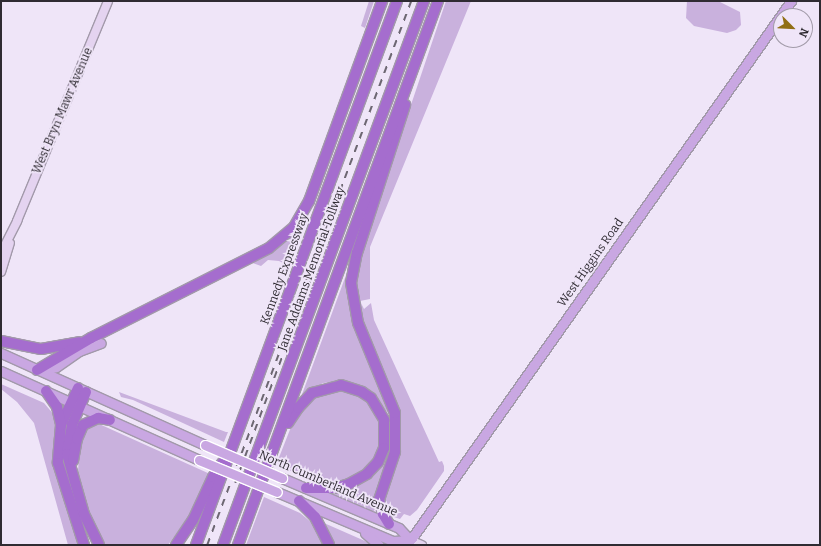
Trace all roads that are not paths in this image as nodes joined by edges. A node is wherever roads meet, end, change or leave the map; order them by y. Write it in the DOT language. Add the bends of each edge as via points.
graph roads {
  1 [pos="108,1"];
  2 [pos="382,1"];
  3 [pos="424,1"];
  4 [pos="438,1"];
  5 [pos="791,1"];
  6 [pos="397,3"];
  7 [pos="429,24"];
  8 [pos="17,221"];
  9 [pos="1,253"];
  10 [pos="1,272"];
  11 [pos="91,338"];
  12 [pos="1,341"];
  13 [pos="101,343"];
  14 [pos="1,353"];
  15 [pos="37,370"];
  16 [pos="1,371"];
  17 [pos="82,390"];
  18 [pos="46,391"];
  19 [pos="76,404"];
  20 [pos="110,420"];
  21 [pos="61,425"];
  22 [pos="231,450"];
  23 [pos="271,455"];
  24 [pos="72,473"];
  25 [pos="306,488"];
  26 [pos="299,501"];
  27 [pos="246,524"];
  28 [pos="354,524"];
  29 [pos="389,524"];
  30 [pos="408,543"];
  31 [pos="84,545"];
  32 [pos="99,545"];
  33 [pos="176,545"];
  34 [pos="196,545"];
  35 [pos="223,545"];
  36 [pos="238,545"];
  37 [pos="241,545"];
  38 [pos="329,545"];
  39 [pos="379,545"];
  40 [pos="422,545"];
  1 -- 8 [label="street, West Bryn Mawr Avenue"];
  2 -- 11 [label="highway" via="309,201 294,227 269,248"];
  3 -- 35 [label="highway, Jane Addams Memorial Tollway"];
  4 -- 7 [label="highway"];
  5 -- 30 [label="main road, West Higgins Road"];
  6 -- 22 [label="highway, Kennedy Expressway"];
  7 -- 23 [label="highway"];
  7 -- 29 [label="highway" via="351,278 358,323 395,413 395,452 379,500"];
  8 -- 9 [label="street, West Bryn Mawr Avenue"];
  8 -- 10 [label="street, West Bryn Mawr Avenue"];
  11 -- 12 [label="highway" via="56,348 41,349"];
  11 -- 15 [label="highway"];
  13 -- 15 [label="main road" via="79,351 56,367"];
  14 -- 15 [label="main road, North Cumberland Avenue"];
  15 -- 17 [label="main road, North Cumberland Avenue"];
  16 -- 18 [label="main road"];
  17 -- 19 [label="highway"];
  17 -- 25 [label="main road, North Cumberland Avenue, bridge"];
  18 -- 19 [label="main road"];
  18 -- 21 [label="highway" via="59,411"];
  19 -- 20 [label="main road"];
  19 -- 21 [label="highway"];
  19 -- 24 [label="highway" via="68,445"];
  20 -- 24 [label="highway" via="98,418 84,425 77,439"];
  20 -- 26 [label="main road, bridge"];
  21 -- 31 [label="highway" via="58,452 60,475"];
  22 -- 33 [label="highway" via="213,477 194,520"];
  22 -- 34 [label="highway, Kennedy Expressway"];
  23 -- 25 [label="highway" via="294,413 312,393 341,385 371,398 382,413 386,428 384,448 378,462 367,474 349,484 336,488"];
  23 -- 27 [label="highway"];
  24 -- 32 [label="highway" via="93,536"];
  25 -- 29 [label="main road, North Cumberland Avenue"];
  26 -- 28 [label="main road"];
  26 -- 38 [label="highway" via="314,517"];
  27 -- 36 [label="highway"];
  27 -- 37 [label="highway"];
  28 -- 30 [label="main road" via="393,541"];
  28 -- 39 [label="main road"];
  29 -- 30 [label="main road, North Cumberland Avenue" via="399,528"];
  30 -- 40 [label="street"];
}
